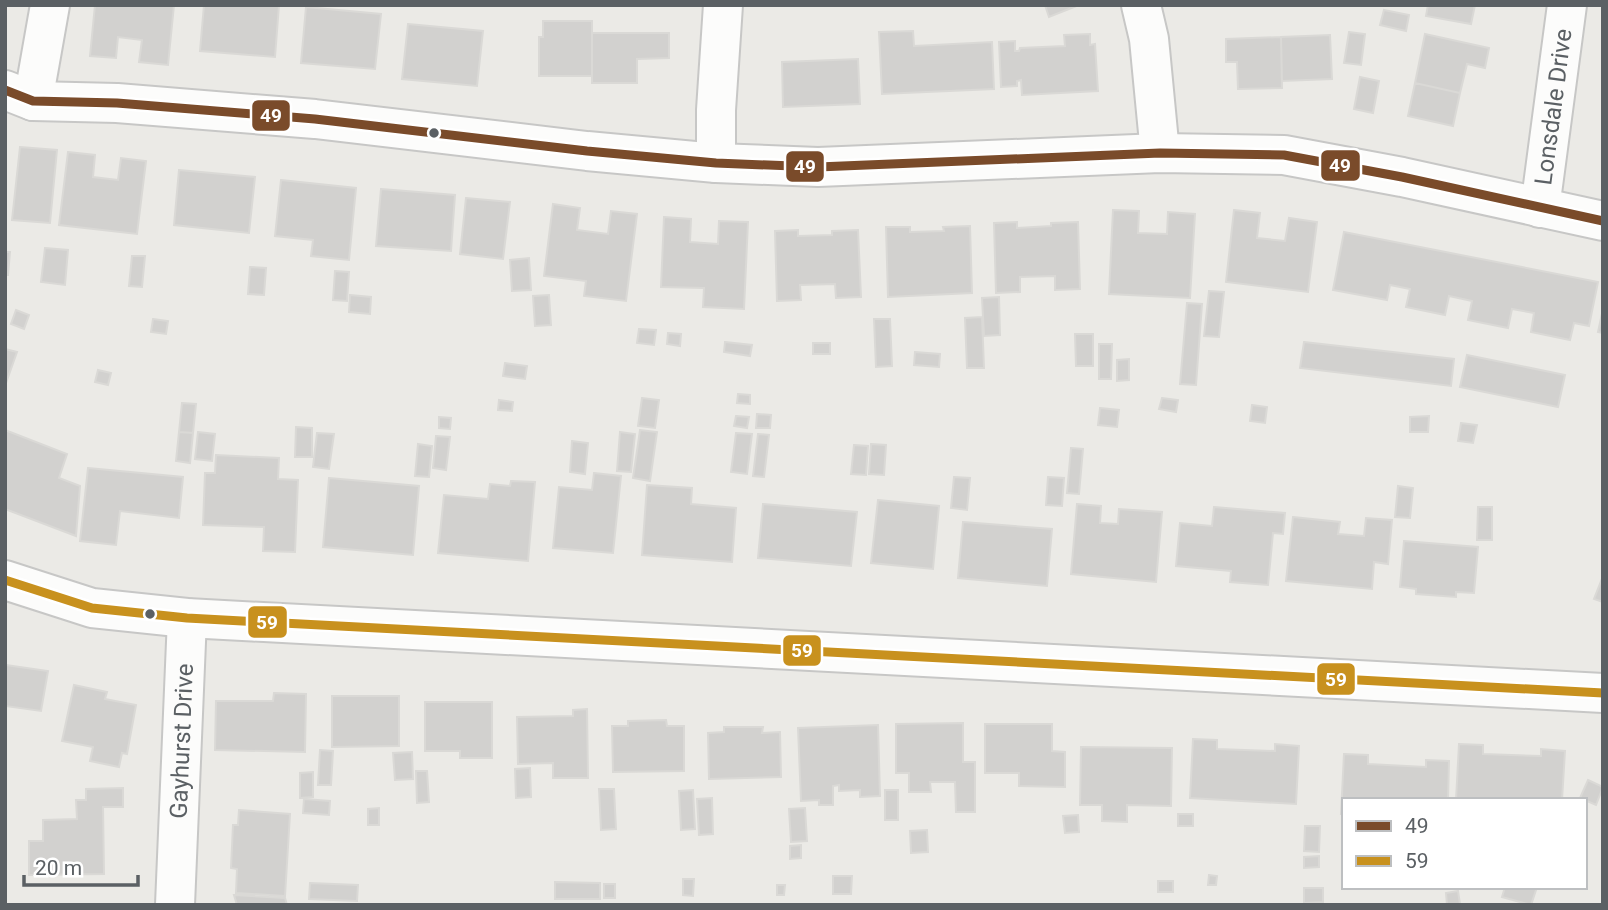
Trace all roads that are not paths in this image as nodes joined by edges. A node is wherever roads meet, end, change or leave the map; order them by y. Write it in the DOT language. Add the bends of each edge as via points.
graph roads {
  1 [pos="50,5"];
  2 [pos="723,5"];
  3 [pos="1141,5"];
  4 [pos="1567,5"];
  5 [pos="19,96"];
  6 [pos="1160,153"];
  7 [pos="716,163"];
  8 [pos="1540,208"];
  9 [pos="1603,221"];
  10 [pos="5,580"];
  11 [pos="187,618"];
  12 [pos="1603,693"];
  13 [pos="175,905"];
  1 -- 5 [label="street"];
  2 -- 7 [label="street"];
  3 -- 6 [label="street" via="1149,39"];
  4 -- 8 [label="street, Lonsdale Drive"];
  5 -- 7 [label="street" via="315,119"];
  6 -- 7 [label="street" via="818,167"];
  6 -- 8 [label="street" via="1284,155"];
  8 -- 9 [label="street"];
  10 -- 11 [label="street" via="92,608"];
  11 -- 12 [label="street"];
  11 -- 13 [label="street, Gayhurst Drive"];
}
